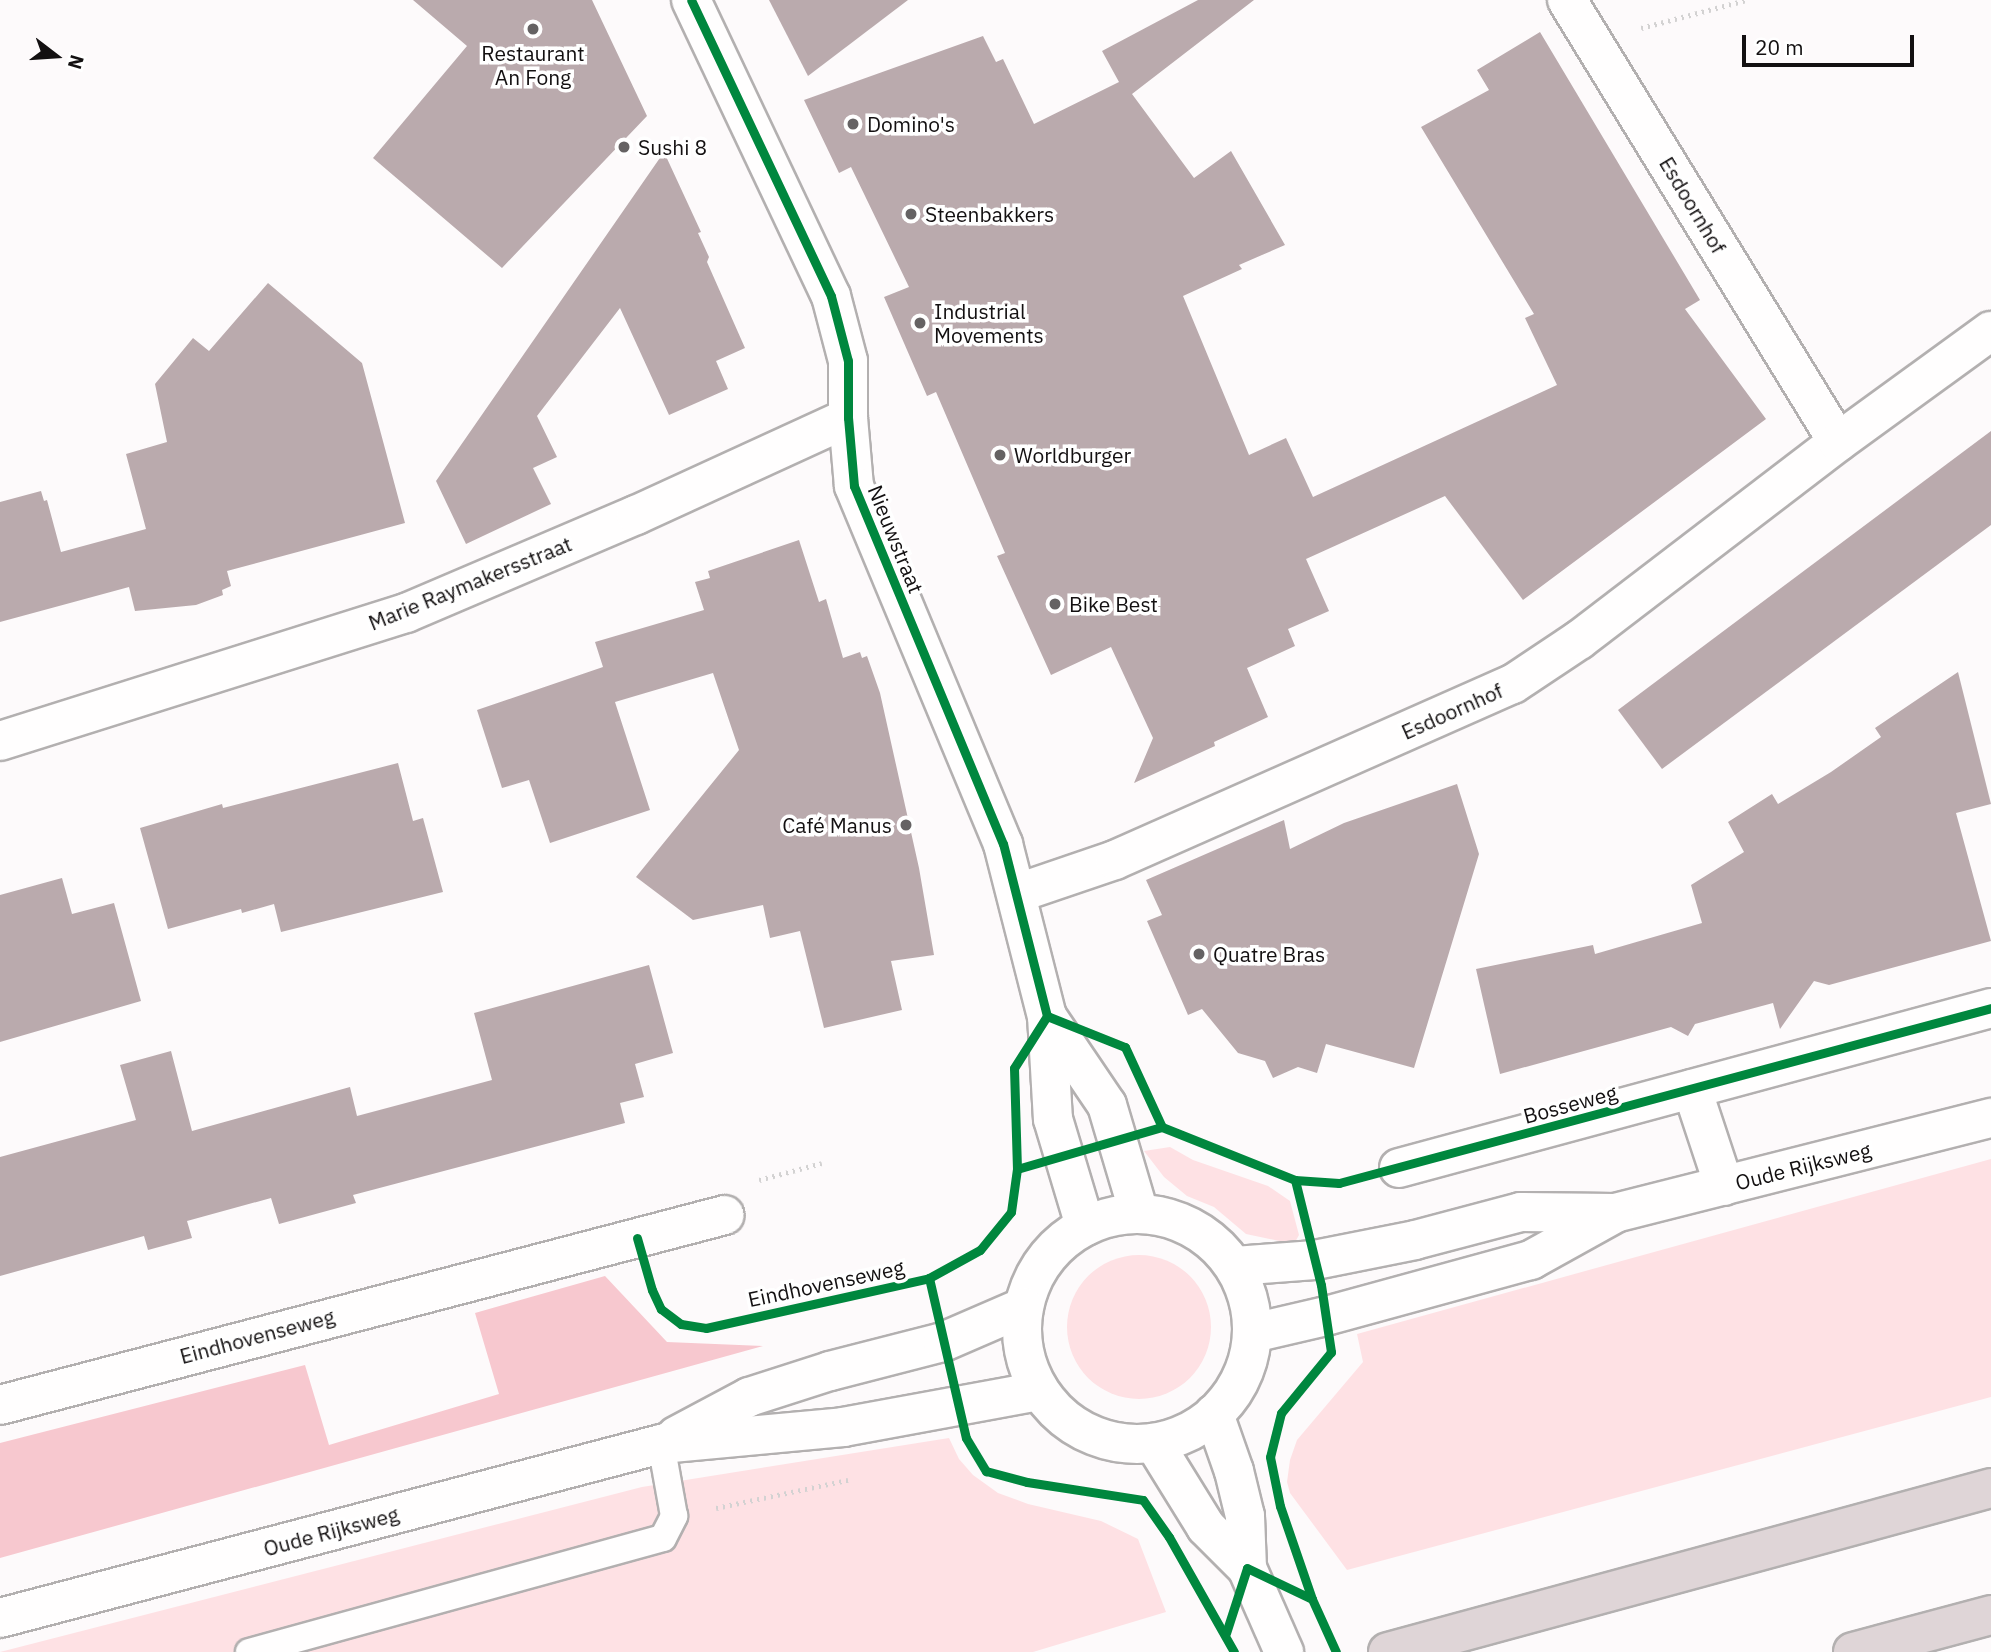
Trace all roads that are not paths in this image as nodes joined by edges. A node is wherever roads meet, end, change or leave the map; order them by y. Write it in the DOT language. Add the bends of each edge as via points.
graph roads {
  1 [pos="691,0"];
  2 [pos="1567,0"];
  3 [pos="1991,331"];
  4 [pos="848,418"];
  5 [pos="1838,442"];
  6 [pos="0,741"];
  7 [pos="1018,893"];
  8 [pos="1991,1008"];
  9 [pos="1047,1016"];
  10 [pos="1692,1088"];
  11 [pos="1991,1118"];
  12 [pos="1399,1168"];
  13 [pos="1724,1186"];
  14 [pos="1139,1213"];
  15 [pos="1615,1213"];
  16 [pos="724,1215"];
  17 [pos="1084,1226"];
  18 [pos="1235,1266"];
  19 [pos="1024,1307"];
  20 [pos="1253,1332"];
  21 [pos="1040,1391"];
  22 [pos="0,1405"];
  23 [pos="1214,1413"];
  24 [pos="1154,1443"];
  25 [pos="662,1444"];
  26 [pos="1991,1488"];
  27 [pos="1247,1568"];
  28 [pos="1991,1615"];
  29 [pos="0,1618"];
  30 [pos="249,1652"];
  31 [pos="1284,1652"];
  32 [pos="1388,1652"];
  33 [pos="1853,1652"];
  1 -- 4 [label="street, Nieuwstraat" via="831,296 848,361"];
  2 -- 5 [label="street, Esdoornhof"];
  3 -- 5 [label="street, Esdoornhof"];
  4 -- 6 [label="street, Marie Raymakersstraat" via="406,613"];
  4 -- 7 [label="street, Nieuwstraat" via="854,486 1003,844"];
  5 -- 7 [label="street, Esdoornhof" via="1579,640 1513,684 1115,860"];
  7 -- 9 [label="street, Nieuwstraat"];
  8 -- 10 [label="street, Bosseweg"];
  9 -- 14 [label="street, Nieuwstraat" via="1107,1105"];
  9 -- 17 [label="street, Nieuwstraat" via="1052,1119"];
  10 -- 12 [label="street, Bosseweg"];
  10 -- 13 [label="street"];
  11 -- 13 [label="street, Oude Rijksweg"];
  13 -- 15 [label="street, Oude Rijksweg"];
  14 -- 17 [label="street" via="1111,1216"];
  14 -- 18 [label="street" via="1177,1219 1210,1238"];
  15 -- 18 [label="street, Oude Rijksweg" via="1521,1212 1315,1260"];
  15 -- 20 [label="street, Oude Rijksweg" via="1531,1260"];
  16 -- 22 [label="street, Eindhovenseweg"];
  17 -- 19 [label="street" via="1045,1260 1031,1282"];
  18 -- 20 [label="street" via="1249,1298"];
  19 -- 21 [label="street" via="1024,1351"];
  19 -- 25 [label="street, Oude Rijksweg" via="943,1342 749,1396"];
  20 -- 23 [label="street" via="1247,1366 1232,1395"];
  21 -- 24 [label="street" via="1057,1412 1102,1439"];
  21 -- 25 [label="street, Oude Rijksweg" via="844,1427"];
  23 -- 24 [label="street" via="1180,1436"];
  23 -- 27 [label="street" via="1245,1516"];
  24 -- 27 [label="street" via="1206,1527"];
  25 -- 29 [label="street, Oude Rijksweg"];
  25 -- 30 [label="lane" via="674,1516 663,1538"];
  26 -- 32 [label="highway"];
  27 -- 31 [label="street"];
  28 -- 33 [label="highway"];
}
